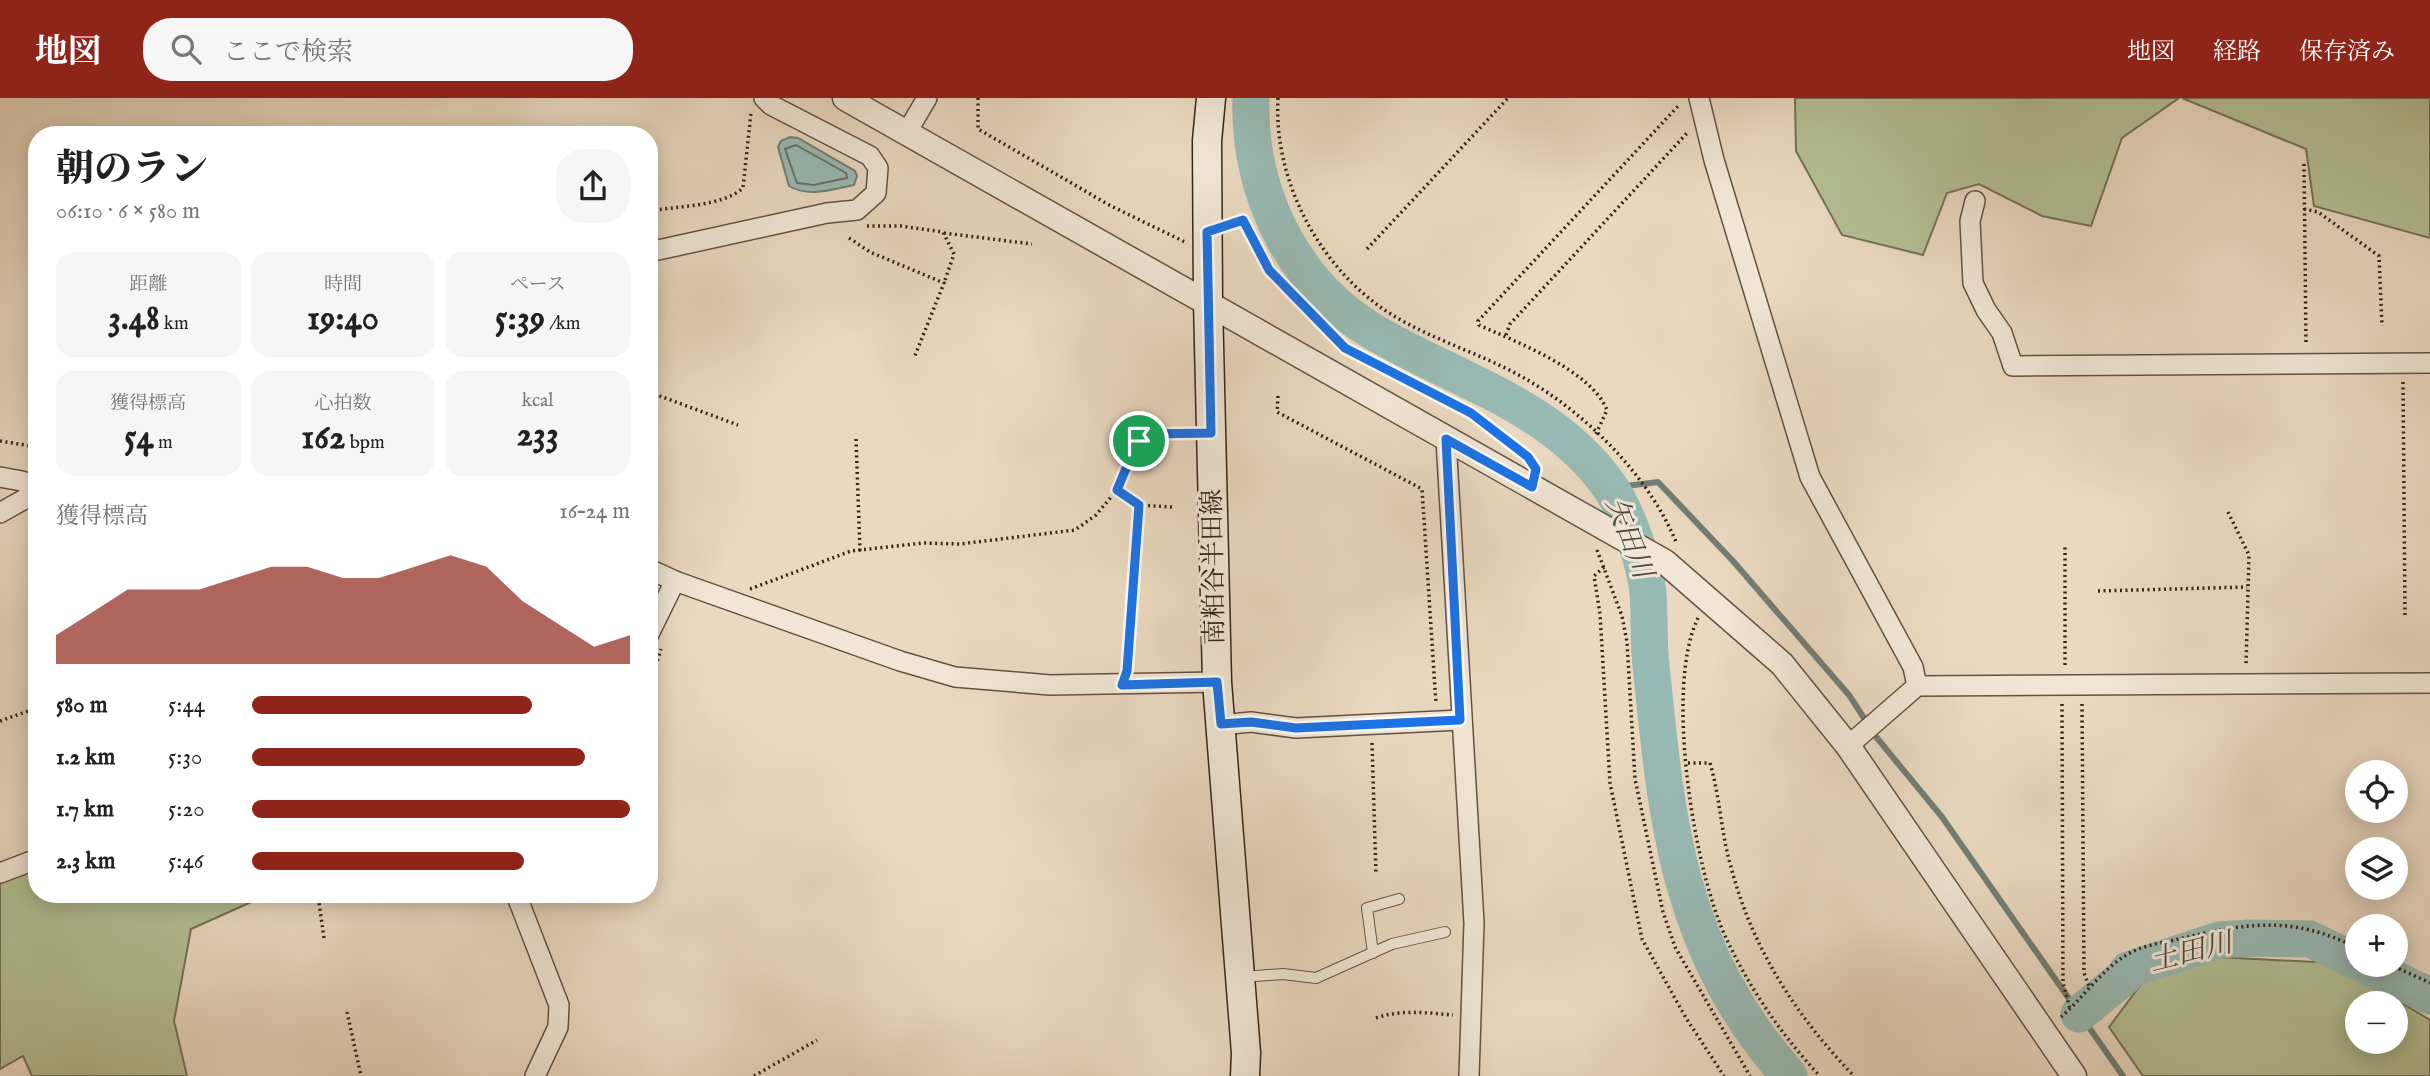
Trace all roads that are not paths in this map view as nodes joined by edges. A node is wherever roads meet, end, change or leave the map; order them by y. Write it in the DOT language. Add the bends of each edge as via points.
graph roads {
  1 [pos="845,98"];
  2 [pos="927,98"];
  3 [pos="1211,98"];
  4 [pos="1699,98"];
  5 [pos="758,105"];
  6 [pos="907,132"];
  7 [pos="1975,201"];
  8 [pos="658,250"];
  9 [pos="1208,302"];
  10 [pos="2430,363"];
  11 [pos="1446,439"];
  12 [pos="0,477"];
  13 [pos="28,485"];
  14 [pos="28,496"];
  15 [pos="0,513"];
  16 [pos="658,573"];
  17 [pos="675,581"];
  18 [pos="658,616"];
  19 [pos="1217,682"];
  20 [pos="2430,684"];
  21 [pos="1917,686"];
  22 [pos="1460,720"];
  23 [pos="1221,724"];
  24 [pos="1848,746"];
  25 [pos="28,862"];
  26 [pos="0,873"];
  27 [pos="1399,899"];
  28 [pos="520,903"];
  29 [pos="1354,906"];
  30 [pos="1367,908"];
  31 [pos="1445,932"];
  32 [pos="1373,953"];
  33 [pos="1238,978"];
  34 [pos="535,1076"];
  35 [pos="1245,1076"];
  36 [pos="1469,1076"];
  37 [pos="2074,1076"];
  1 -- 6 [label="street"];
  2 -- 6 [label="street"];
  3 -- 9 [label="main road, 南粕谷半田線"];
  4 -- 21 [label="street" via="1810,477 1913,667"];
  5 -- 8 [label="street" via="771,105 870,156 878,168 876,193 857,210"];
  6 -- 9 [label="street"];
  7 -- 10 [label="street" via="1970,221 1973,283 2002,333 2012,366"];
  9 -- 11 [label="street"];
  9 -- 19 [label="main road, 南粕谷半田線"];
  11 -- 22 [label="street"];
  11 -- 24 [label="street" via="1671,566 1782,664"];
  12 -- 13 [label="street"];
  14 -- 15 [label="street"];
  16 -- 17 [label="street"];
  17 -- 18 [label="street"];
  17 -- 19 [label="street" via="955,677 1050,685"];
  19 -- 23 [label="main road, 南粕谷半田線"];
  20 -- 21 [label="street"];
  21 -- 24 [label="street"];
  22 -- 23 [label="street" via="1296,728 1251,722"];
  22 -- 36 [label="street" via="1474,923"];
  23 -- 33 [label="main road, 南粕谷半田線"];
  24 -- 37 [label="street"];
  25 -- 26 [label="street"];
  27 -- 30 [label="lane"];
  28 -- 34 [label="street" via="559,1004 558,1027"];
  29 -- 30 [label="lane"];
  30 -- 32 [label="lane"];
  31 -- 32 [label="lane"];
  32 -- 33 [label="lane" via="1316,978 1283,974"];
  33 -- 35 [label="main road, 南粕谷半田線"];
}
